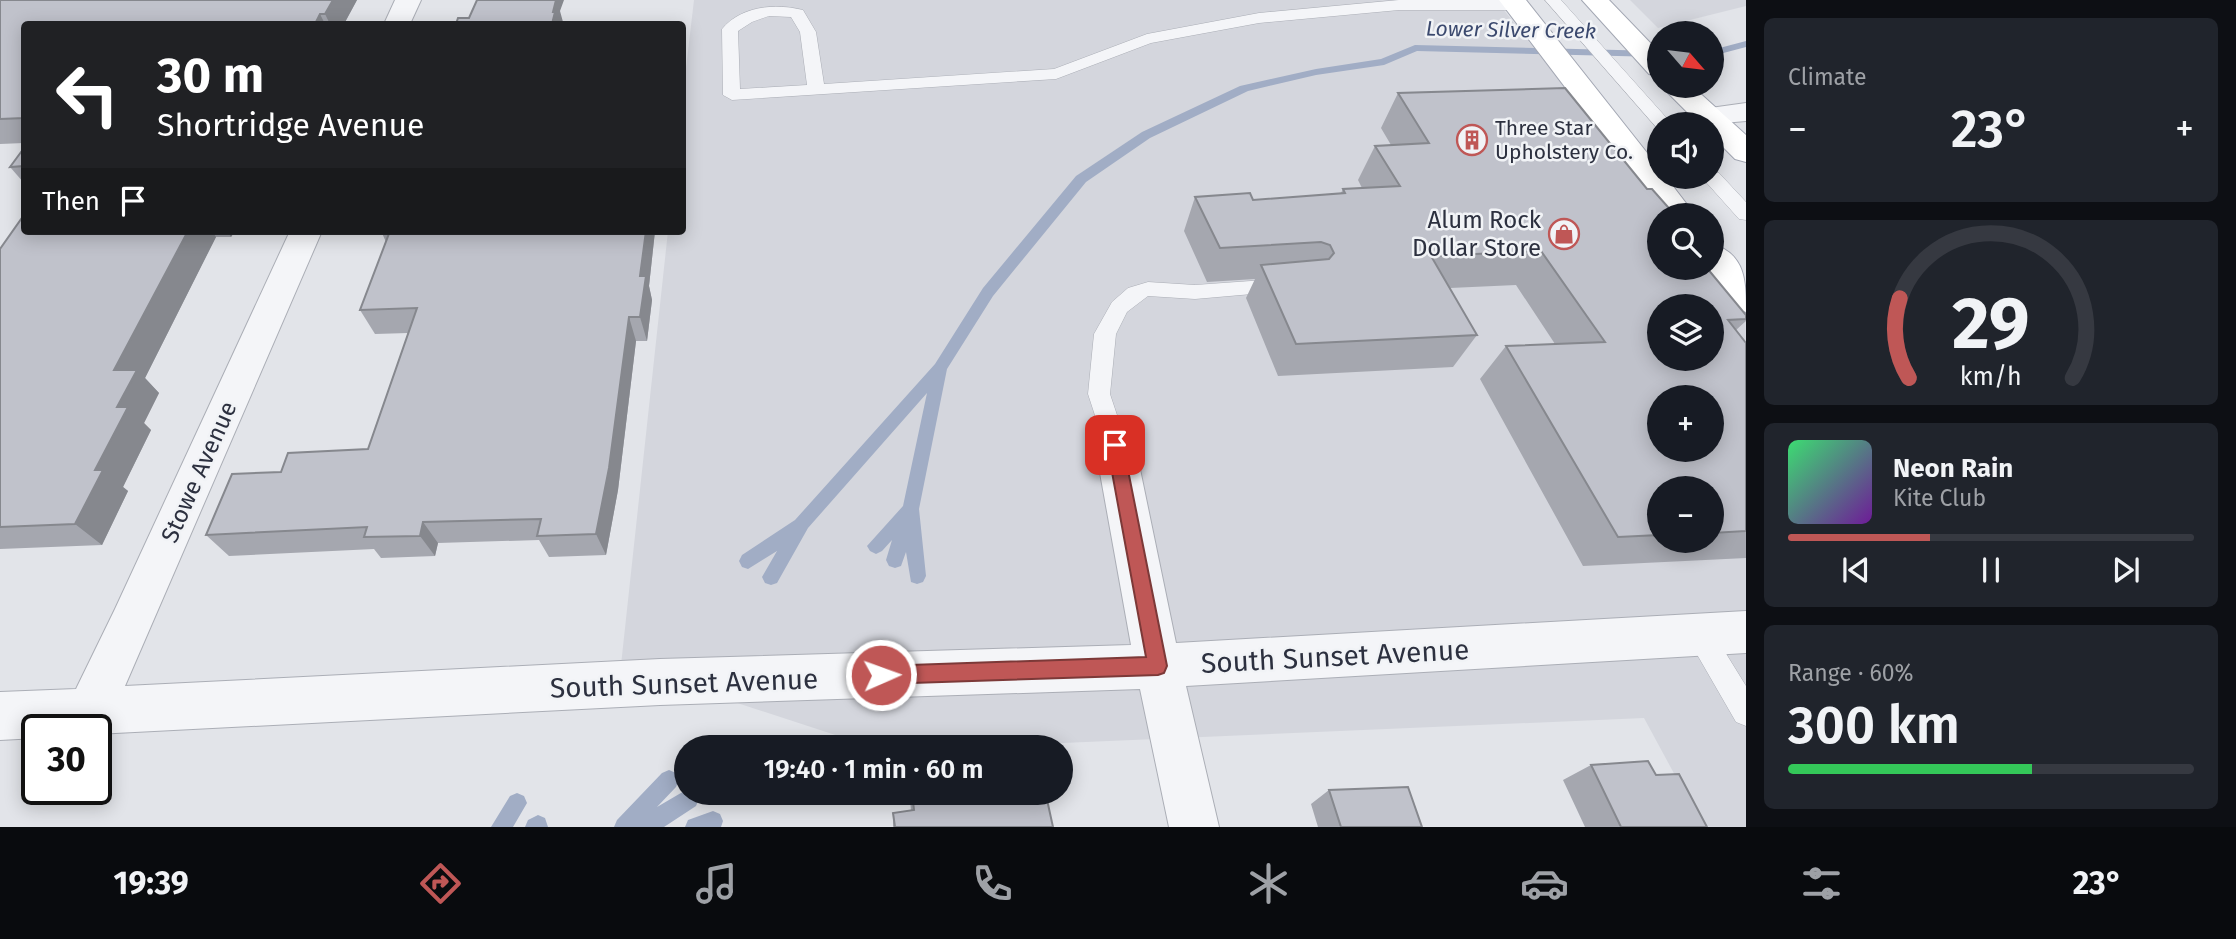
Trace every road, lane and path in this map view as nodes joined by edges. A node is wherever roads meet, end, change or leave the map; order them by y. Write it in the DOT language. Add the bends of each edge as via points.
graph roads {
  1 [pos="408,0"];
  2 [pos="1553,0"];
  3 [pos="1595,0"];
  4 [pos="1514,2"];
  5 [pos="398,21"];
  6 [pos="1647,56"];
  7 [pos="816,89"];
  8 [pos="1687,98"];
  9 [pos="1652,112"];
  10 [pos="1702,112"];
  11 [pos="1746,112"];
  12 [pos="1724,114"];
  13 [pos="1724,132"];
  14 [pos="1746,152"];
  15 [pos="1723,189"];
  16 [pos="1669,203"];
  17 [pos="1746,214"];
  18 [pos="304,235"];
  19 [pos="1724,271"];
  20 [pos="1304,285"];
  21 [pos="1746,299"];
  22 [pos="1115,445"];
  23 [pos="1746,632"];
  24 [pos="1700,635"];
  25 [pos="1158,666"];
  26 [pos="89,712"];
  27 [pos="1746,712"];
  28 [pos="0,716"];
  29 [pos="1194,827"];
  1 -- 5 [label="street"];
  2 -- 9 [label="lane"];
  3 -- 6 [label="main road"];
  4 -- 7 [label="lane" via="1399,5 1259,18 1147,39 1056,74"];
  4 -- 16 [label="main road"];
  7 -- 7 [label="lane" via="732,95 730,29 747,16 774,9 797,13 808,32"];
  8 -- 10 [label="main road"];
  11 -- 12 [label="street"];
  13 -- 14 [label="main road"];
  15 -- 17 [label="lane"];
  18 -- 26 [label="street, Stowe Avenue"];
  19 -- 21 [label="main road"];
  20 -- 22 [label="lane" via="1135,293 1119,307 1105,334 1099,394"];
  22 -- 25 [label="street"];
  23 -- 24 [label="street, South Sunset Avenue"];
  24 -- 25 [label="street, South Sunset Avenue"];
  24 -- 27 [label="lane"];
  25 -- 26 [label="street, South Sunset Avenue" via="660,682"];
  25 -- 29 [label="street"];
  26 -- 28 [label="street, South Sunset Avenue"];
}
